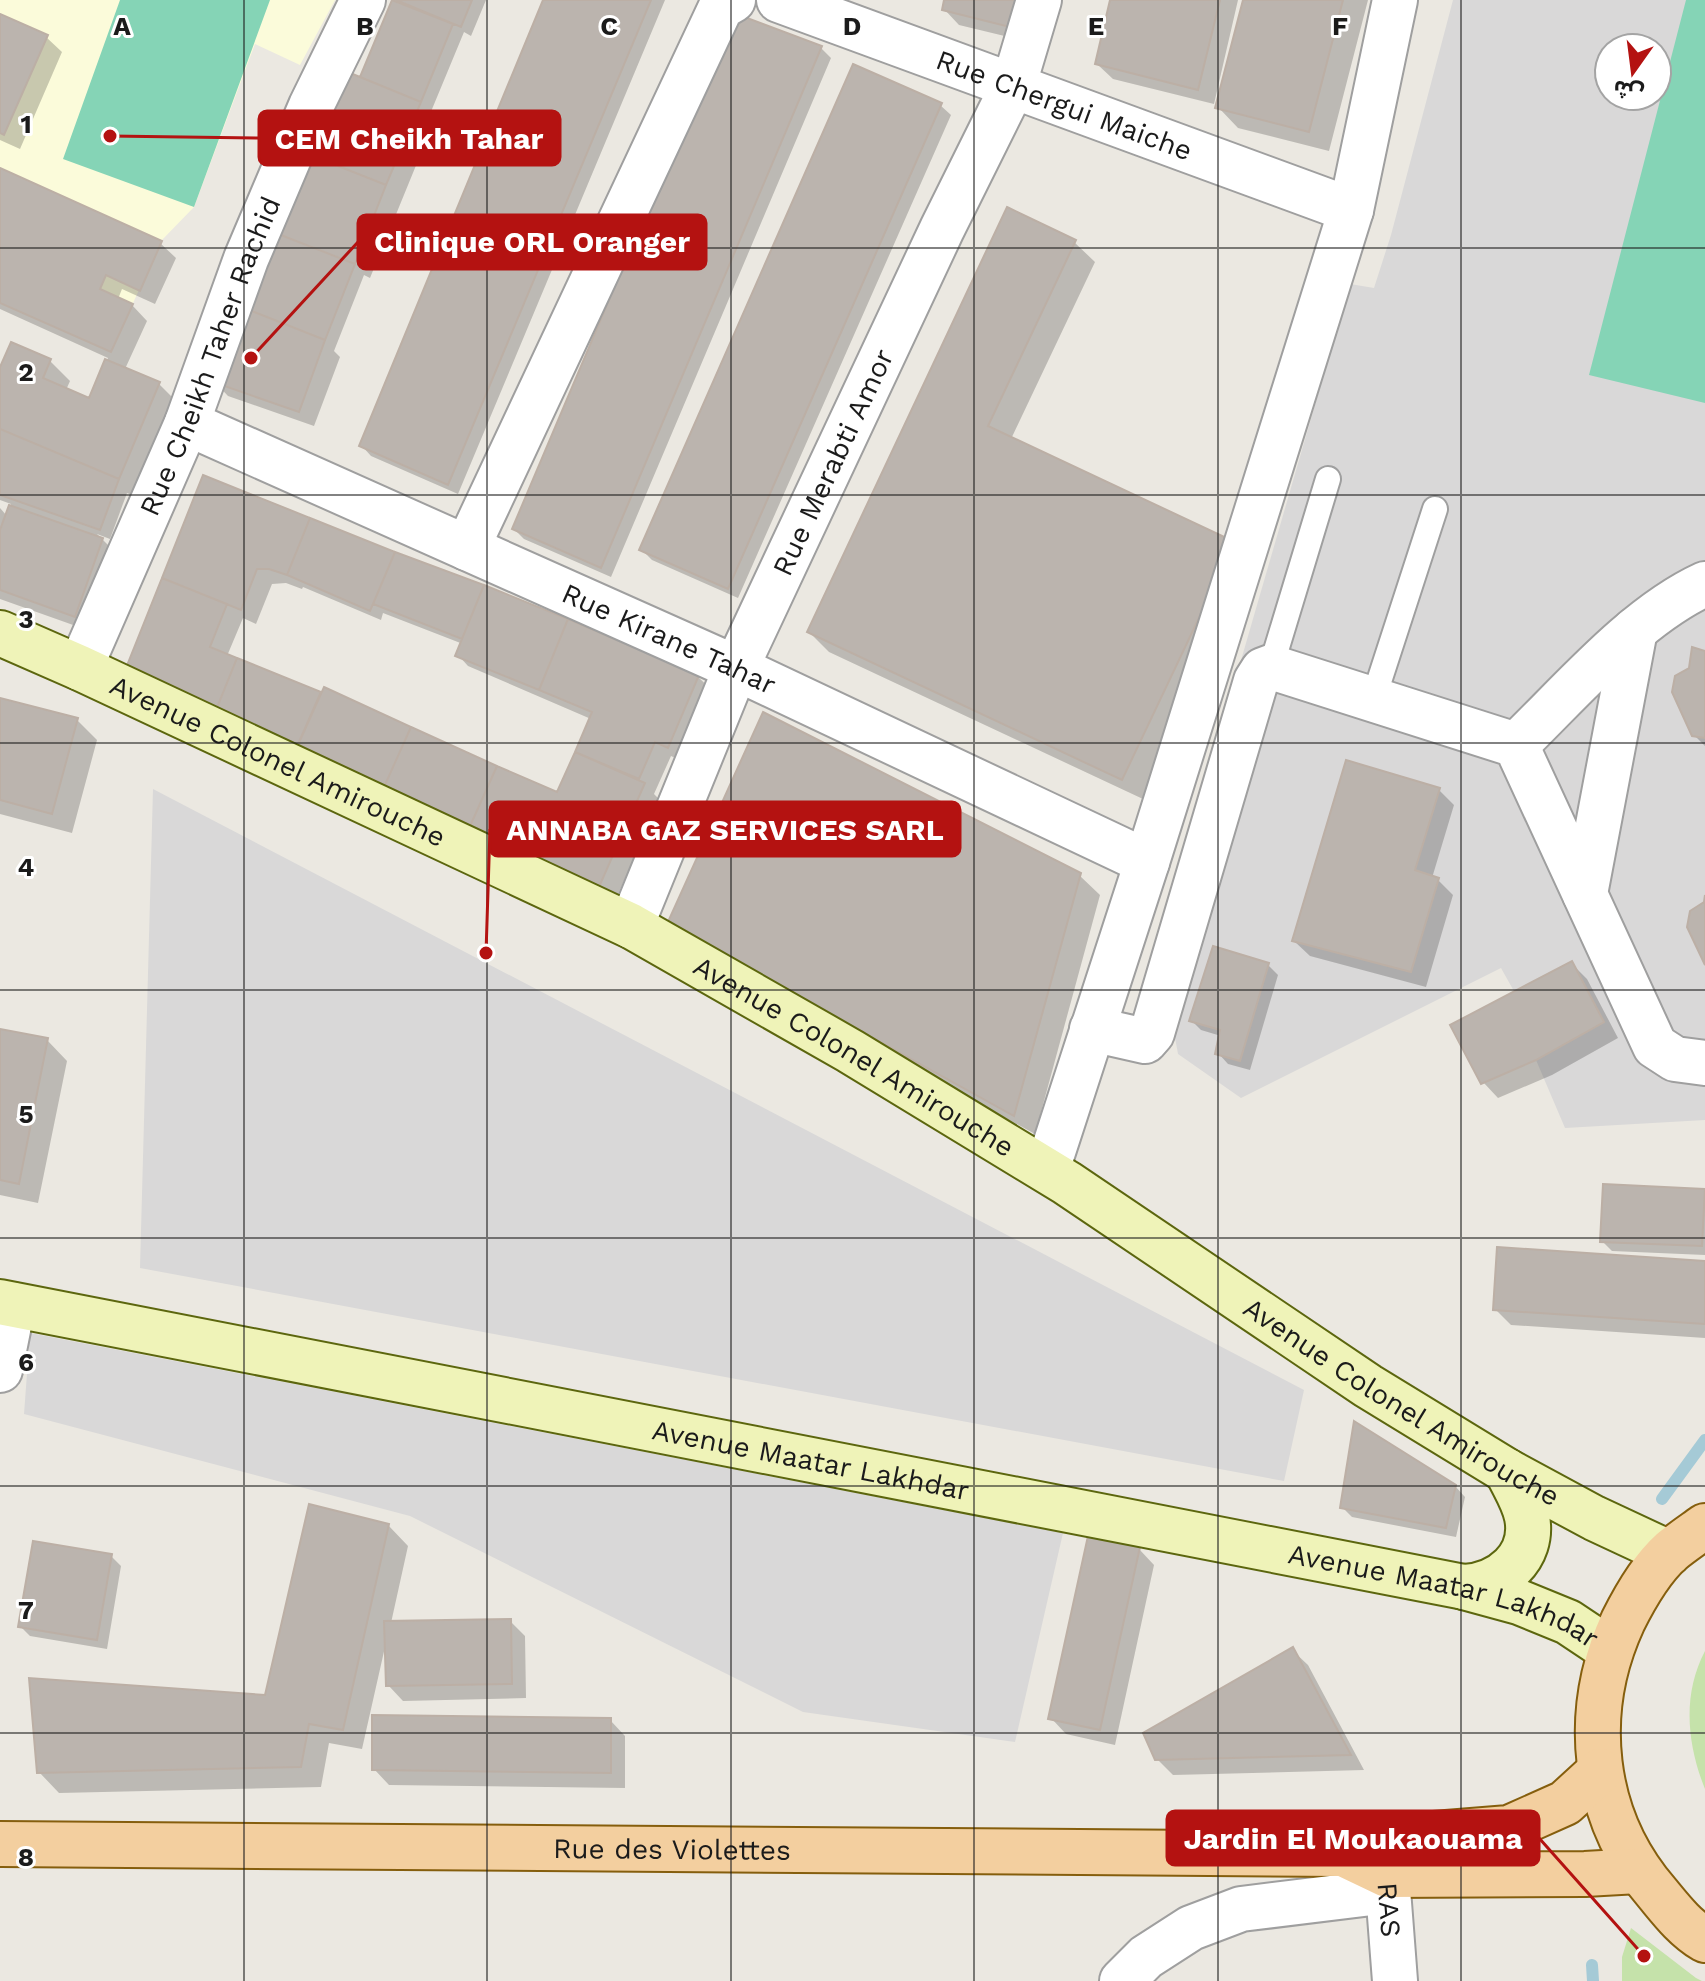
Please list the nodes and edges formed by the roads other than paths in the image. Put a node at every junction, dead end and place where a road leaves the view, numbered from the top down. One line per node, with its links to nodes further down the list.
1 (363, 0): 8 (street, Rue Cheikh Taher Rachid)
2 (733, 0): 11 (street)
3 (779, 0): 6 (street, Rue Chergui Maiche)
4 (1039, 0): 6 (street, Rue Merabti Amor)
5 (1395, 0): 7 (street)
6 (1014, 84): 7 (street, Rue Chergui Maiche); 17 (street, Rue Merabti Amor)
7 (1351, 210): 20 (street)
8 (187, 423): 11 (street, Rue Kirane Tahar); 16 (street, Rue Cheikh Taher Rachid)
9 (1328, 479): 15 (lane)
10 (1435, 509): 18 (lane)
11 (467, 548): 17 (street, Rue Kirane Tahar)
12 (1705, 584): 13 (street)
13 (1635, 630): 19 (street); 21 (street)
14 (0, 633): 16 (main road, Avenue Colonel Amirouche)
15 (1271, 667): 18 (street); 23 (street)
16 (80, 668): 22 (main road, Avenue Colonel Amirouche)
17 (736, 668): 20 (street, Rue Kirane Tahar); 22 (street, Rue Merabti Amor)
18 (1373, 700): 19 (street)
19 (1516, 745): 21 (street)
20 (1147, 862): 23 (street)
21 (1585, 894): 24 (street)
22 (631, 926): 25 (main road, Avenue Colonel Amirouche)
23 (1092, 1029): 25 (street)
24 (1705, 1063)
25 (1047, 1170): 28 (main road, Avenue Colonel Amirouche)
26 (7, 1303): 27 (street); 31 (main road, Avenue Maatar Lakhdar)
27 (0, 1370)
28 (1507, 1471): 30 (main road, Avenue Colonel Amirouche); 31 (main road)
29 (1705, 1526): 30 (main road)
30 (1669, 1553): 32 (main road)
31 (1464, 1587): 32 (main road, Avenue Maatar Lakhdar)
32 (1610, 1650): 33 (main road)
33 (1600, 1771): 35 (main road); 36 (main road)
34 (0, 1844): 35 (main road, Rue des Violettes)
35 (1386, 1868): 36 (main road); 38 (street); 39 (street, RAS)
36 (1638, 1871): 37 (main road)
37 (1705, 1940)
38 (1122, 1981)
39 (1395, 1981)

